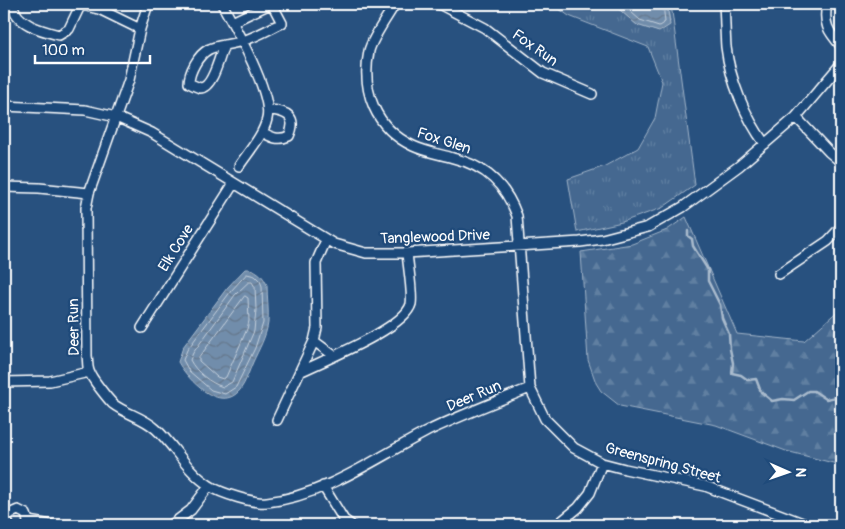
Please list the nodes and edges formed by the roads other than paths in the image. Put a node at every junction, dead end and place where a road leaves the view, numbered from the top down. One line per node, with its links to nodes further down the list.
1 (13, 4): 2 (street)
2 (81, 4): 11 (street)
3 (148, 4): 11 (street, Deer Run)
4 (222, 4): 10 (street)
5 (271, 4): 10 (street); 12 (street)
6 (395, 4): 30 (street, Fox Glen)
7 (439, 4): 16 (street, Fox Run)
8 (724, 4): 22 (street)
9 (827, 4): 14 (street)
10 (232, 22): 12 (street)
11 (140, 29): 19 (street, Deer Run)
12 (241, 41): 13 (street); 18 (street)
13 (224, 45): 13 (street)
14 (841, 46)
15 (841, 64): 20 (street, Tanglewood Drive)
16 (592, 94)
17 (4, 106): 19 (street, Tanglewood Drive)
18 (268, 110): 21 (street); 21 (street)
19 (116, 117): 25 (street, Tanglewood Drive); 27 (street, Deer Run)
20 (796, 117): 22 (street, Tanglewood Drive); 23 (street)
21 (262, 132): 24 (street)
22 (765, 144): 30 (street, Tanglewood Drive)
23 (841, 162)
24 (240, 166)
25 (234, 183): 29 (street, Tanglewood Drive); 33 (street, Elk Cove)
26 (4, 187): 27 (street)
27 (89, 193): 36 (street, Deer Run)
28 (841, 226): 32 (street)
29 (326, 240): 31 (street, Tanglewood Drive); 34 (street)
30 (520, 247): 31 (street, Tanglewood Drive); 39 (street, Greenspring Street)
31 (407, 254): 35 (street)
32 (780, 274)
33 (142, 328)
34 (314, 341): 35 (street); 37 (street)
35 (333, 356): 37 (street)
36 (89, 372): 38 (street); 42 (street, Deer Run)
37 (300, 372): 40 (street)
38 (4, 382)
39 (530, 388): 41 (street, Greenspring Street); 43 (street, Deer Run)
40 (277, 420)
41 (602, 462): 49 (street); 50 (street, Greenspring Street)
42 (209, 486): 43 (street, Deer Run); 47 (street)
43 (323, 486): 48 (street)
44 (28, 523): 45 (street); 46 (street)
45 (9, 525)
46 (51, 525)
47 (171, 525)
48 (351, 525)
49 (557, 525)
50 (808, 525)

